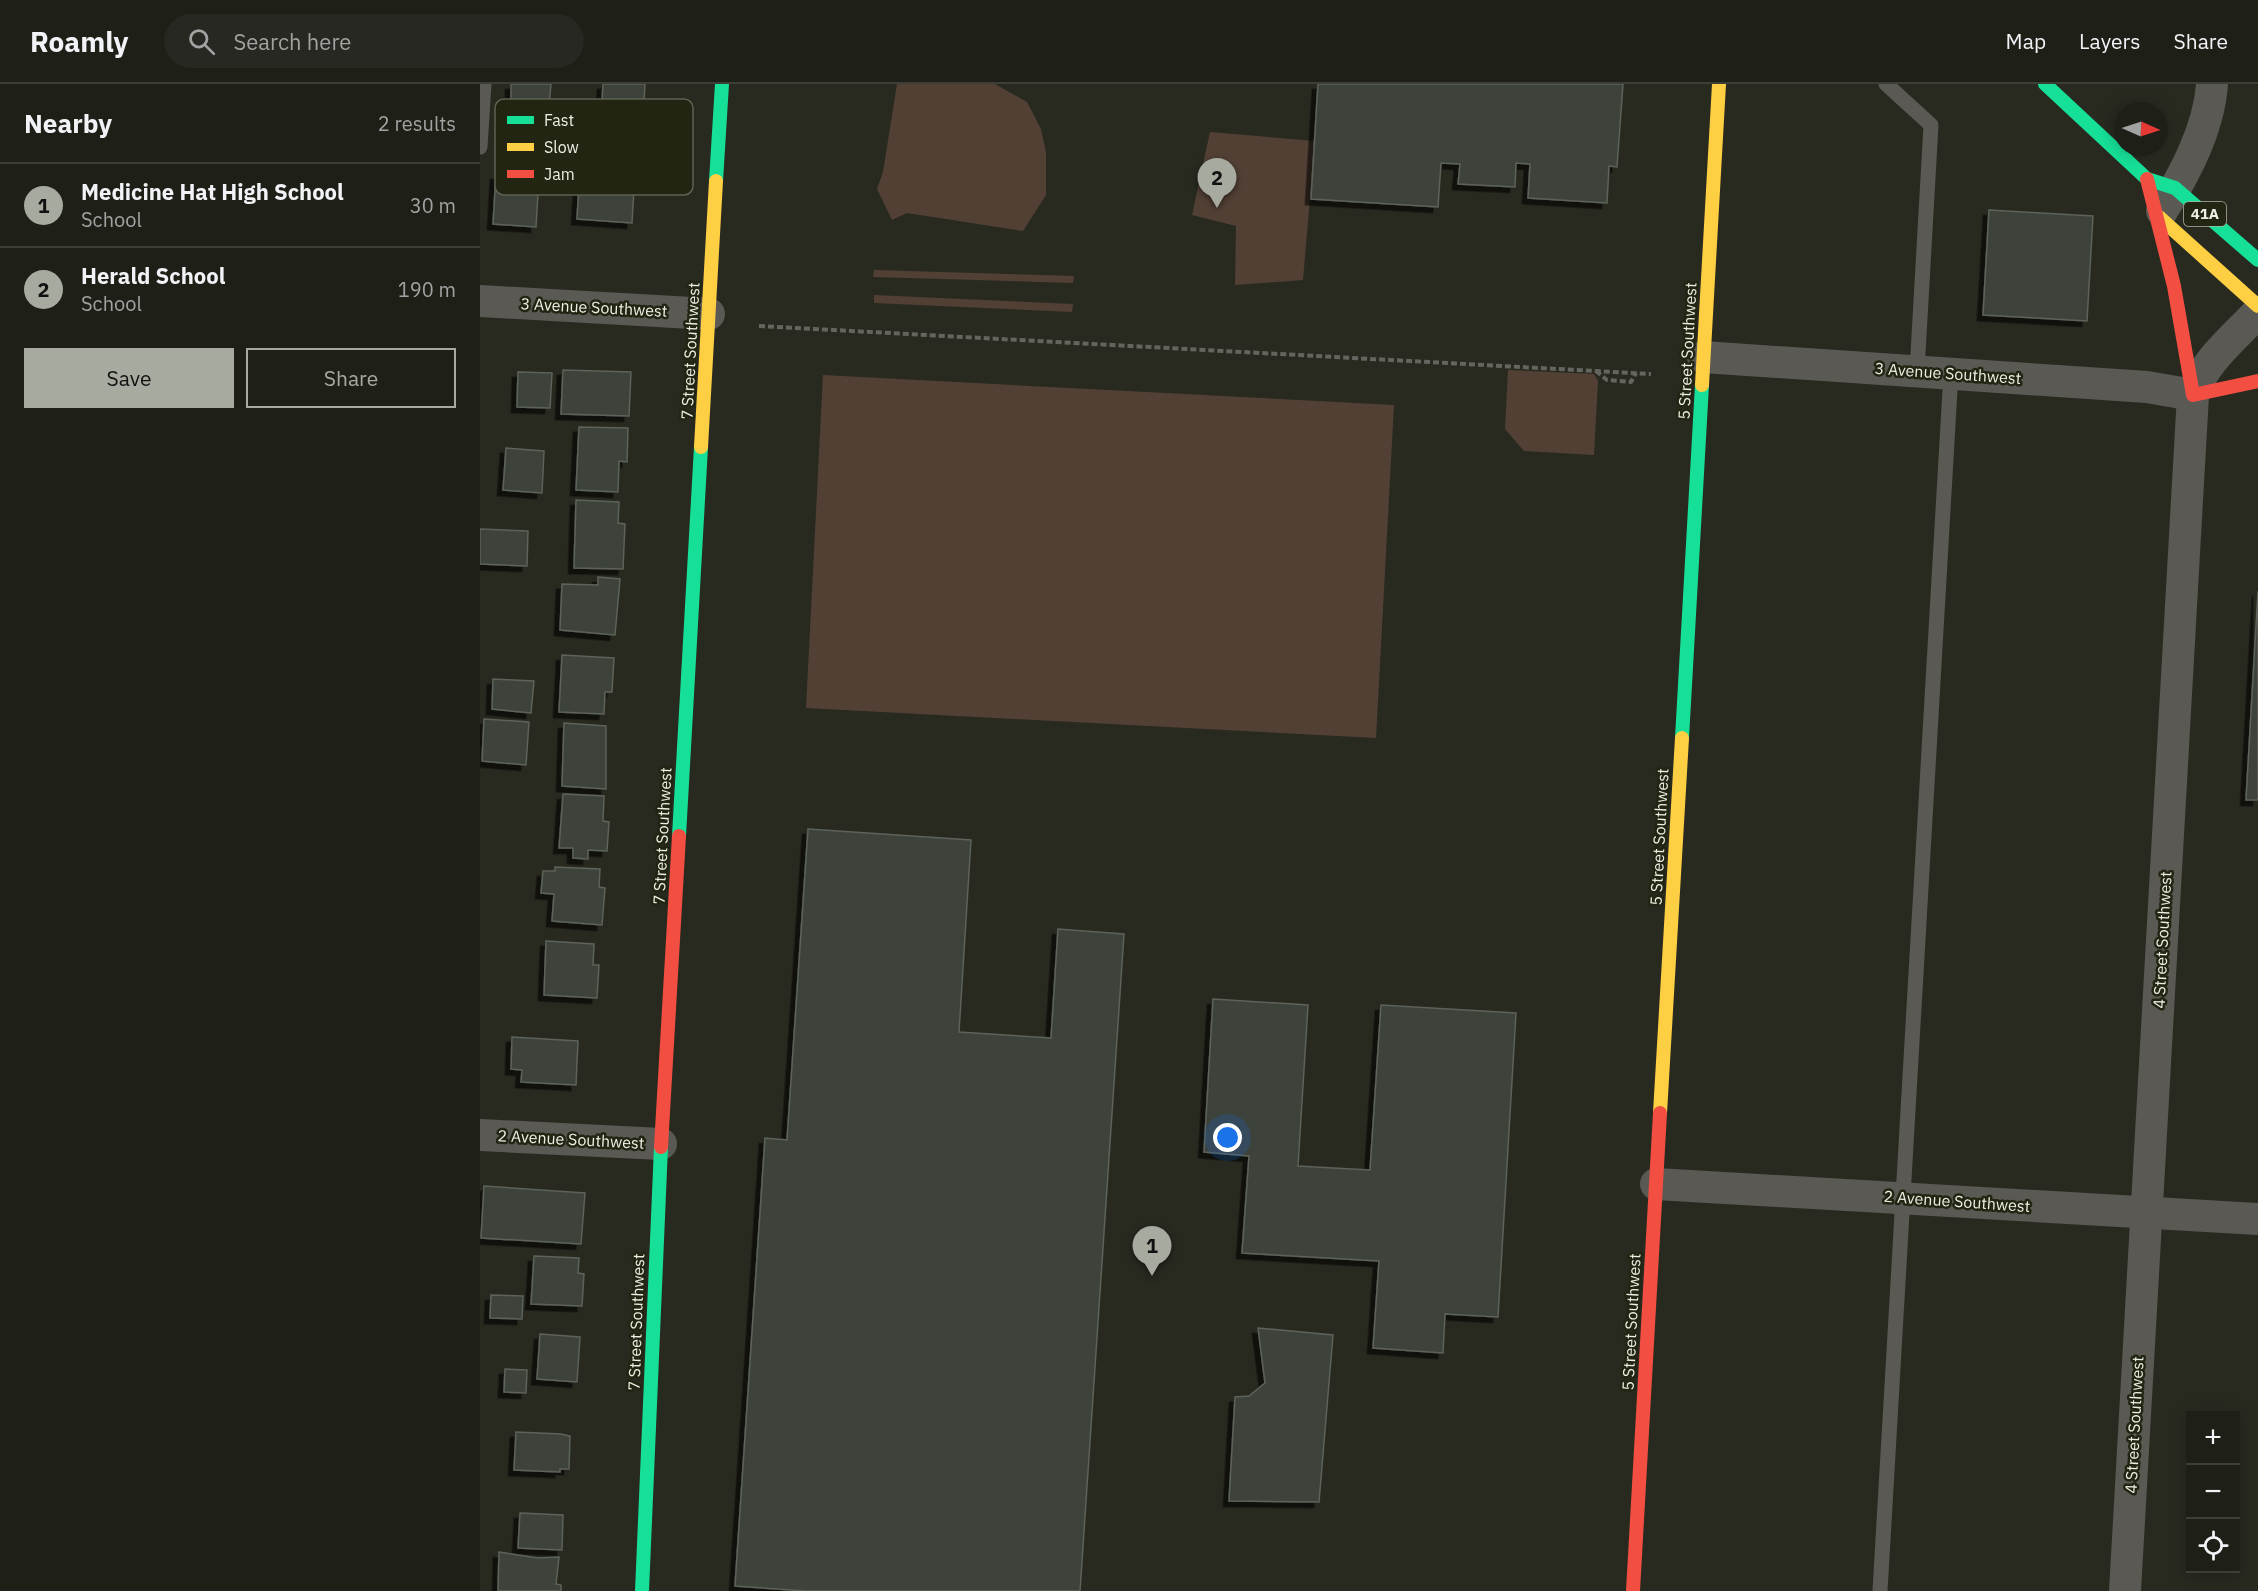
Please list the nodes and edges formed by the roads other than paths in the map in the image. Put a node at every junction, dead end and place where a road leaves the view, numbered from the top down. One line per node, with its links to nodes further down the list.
1 (484, 84): 7 (lane)
2 (722, 84): 14 (street, 7 Street Southwest)
3 (1719, 84): 15 (street, 5 Street Southwest)
4 (1886, 84): 16 (lane)
5 (2045, 84): 8 (street, 41A)
6 (2212, 84): 8 (street)
7 (480, 147)
8 (2161, 184): 9 (street); 10 (street, 41A)
9 (2159, 217): 12 (street, 41A); 19 (street)
10 (2258, 260)
11 (480, 301): 14 (street, 3 Avenue Southwest)
12 (2258, 306)
13 (2258, 312): 19 (street, 4 Street Southwest)
14 (709, 314): 21 (street, 7 Street Southwest)
15 (1703, 357): 16 (street, 3 Avenue Southwest); 22 (street, 5 Street Southwest)
16 (1917, 371): 17 (street, 3 Avenue Southwest)
17 (1951, 373): 19 (street, 3 Avenue Southwest); 23 (lane)
18 (2258, 381): 19 (street)
19 (2193, 395): 24 (street, 4 Street Southwest)
20 (480, 1135): 21 (street, 2 Avenue Southwest)
21 (661, 1144): 26 (street, 7 Street Southwest)
22 (1656, 1184): 23 (street, 2 Avenue Southwest); 27 (street, 5 Street Southwest)
23 (1904, 1197): 24 (street, 2 Avenue Southwest); 28 (lane)
24 (2146, 1213): 25 (street, 2 Avenue Southwest); 29 (street, 4 Street Southwest)
25 (2258, 1219)
26 (642, 1591)
27 (1633, 1591)
28 (1880, 1591)
29 (2125, 1591)

